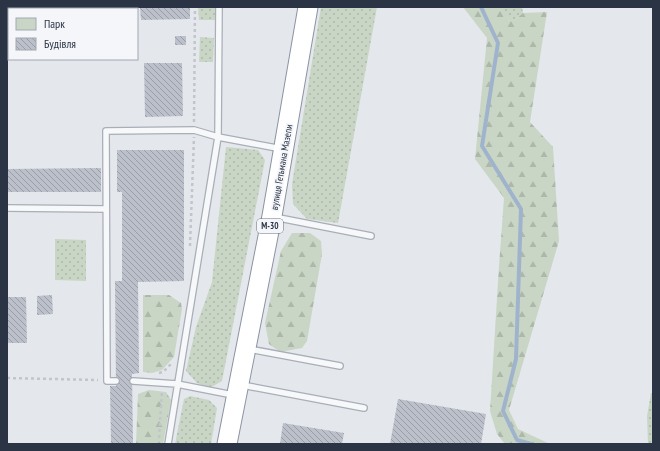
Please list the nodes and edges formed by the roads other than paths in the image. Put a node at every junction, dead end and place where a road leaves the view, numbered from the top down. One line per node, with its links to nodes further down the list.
1 (219, 7): 3 (lane)
2 (308, 7): 4 (highway, вулиця Гетьмана Мазепи / М-30)
3 (218, 137): 4 (lane); 6 (lane); 13 (lane)
4 (284, 149): 7 (highway, вулиця Гетьмана Мазепи / М-30)
5 (7, 208): 6 (lane)
6 (106, 209): 11 (lane)
7 (272, 216): 8 (lane); 9 (highway, вулиця Гетьмана Мазепи / М-30)
8 (371, 236)
9 (247, 349): 10 (lane); 14 (highway, вулиця Гетьмана Мазепи / М-30)
10 (340, 366)
11 (116, 381)
12 (133, 381): 13 (lane)
13 (177, 384): 14 (lane); 16 (lane)
14 (238, 390): 15 (lane); 17 (highway, вулиця Гетьмана Мазепи / М-30)
15 (364, 408)
16 (168, 444)
17 (227, 444)

